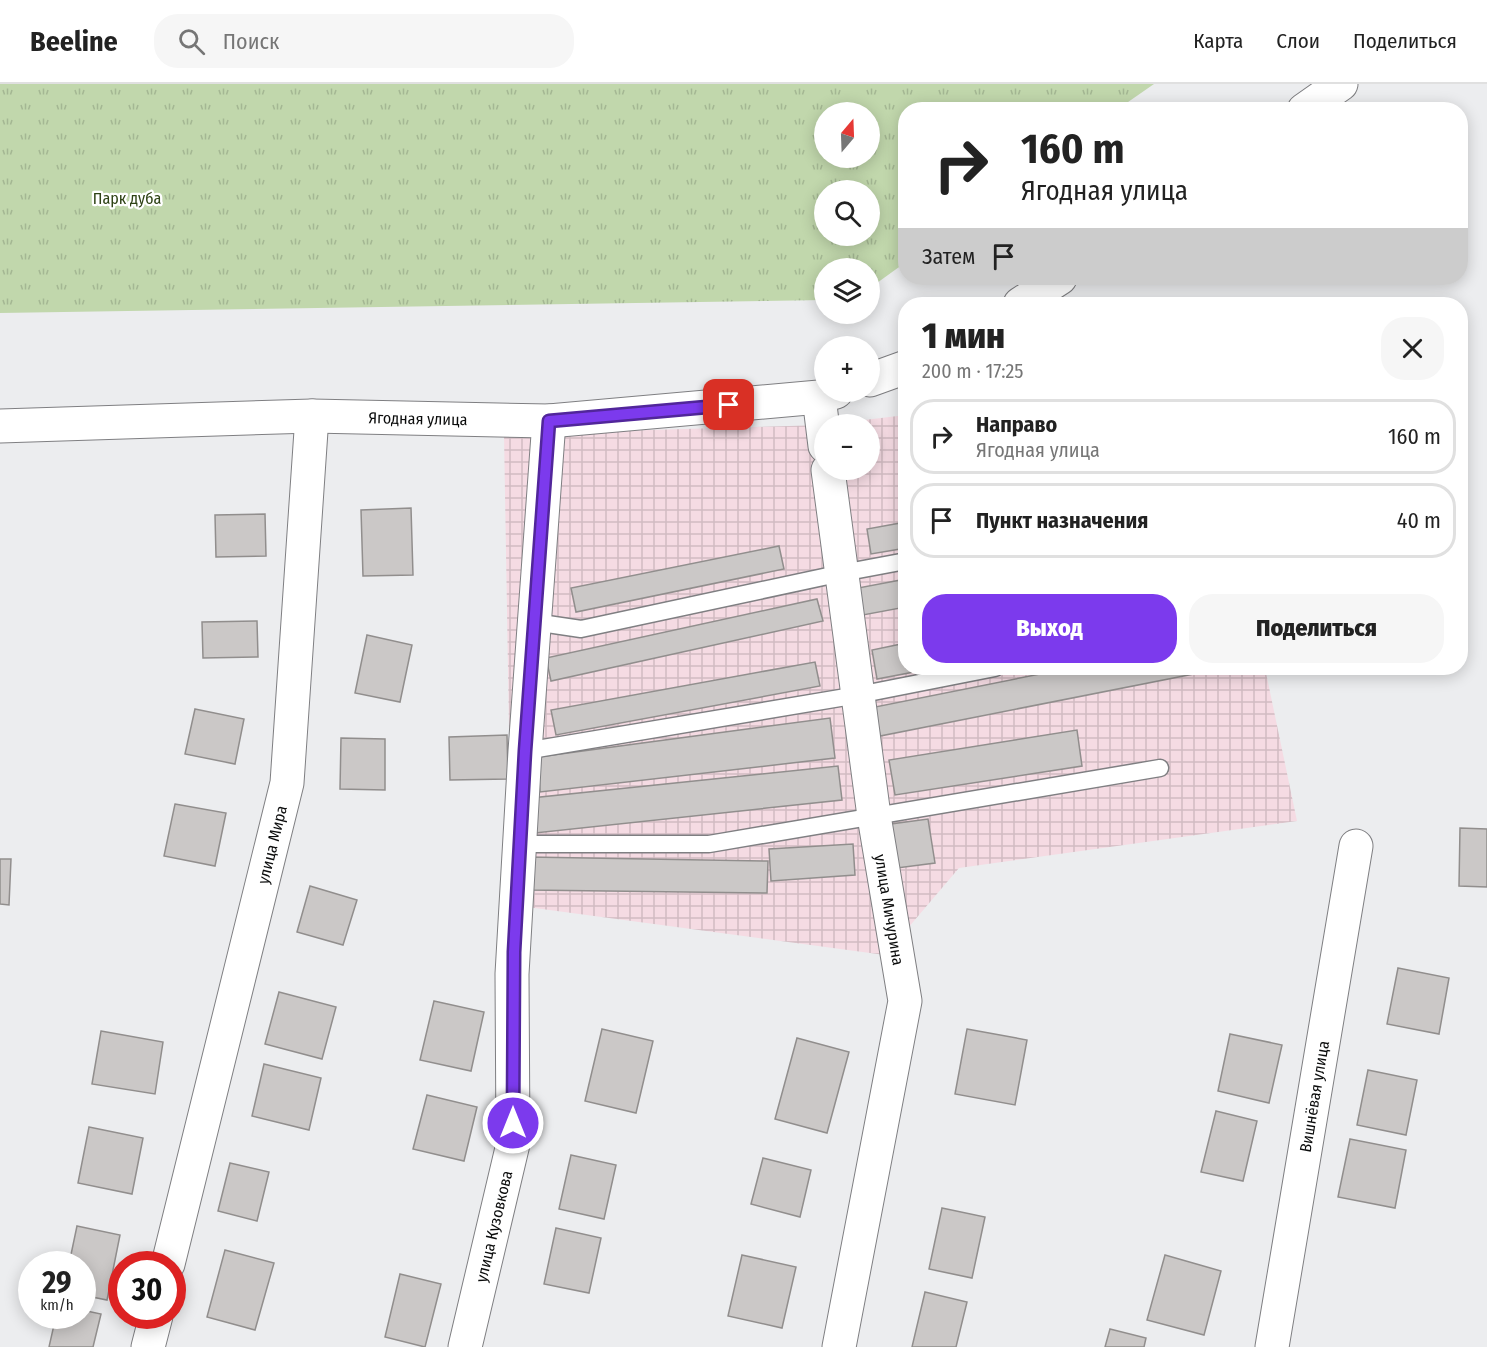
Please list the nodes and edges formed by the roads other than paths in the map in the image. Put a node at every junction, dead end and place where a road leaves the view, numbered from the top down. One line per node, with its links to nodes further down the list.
1 (1341, 84): 2 (street)
2 (1315, 102)
3 (1048, 285): 4 (street)
4 (1030, 297)
5 (898, 370): 6 (street)
6 (880, 376)
7 (814, 395): 9 (street, Ягодная улица)
8 (312, 416): 9 (street, Ягодная улица); 10 (street, Ягодная улица); 22 (street, улица Мира)
9 (549, 421): 14 (street, улица Кузовкова)
10 (0, 426)
11 (829, 480): 13 (street, улица Мичурина)
12 (898, 562): 13 (lane)
13 (842, 573): 14 (lane); 16 (street, улица Мичурина)
14 (534, 622): 17 (street, улица Кузовкова)
15 (959, 675): 16 (lane)
16 (858, 695): 17 (lane); 19 (street, улица Мичурина)
17 (525, 751): 20 (street, улица Кузовкова)
18 (1160, 768): 19 (lane)
19 (874, 816): 20 (lane); 26 (street, улица Мичурина)
20 (520, 844): 25 (street, улица Кузовкова)
21 (1356, 846): 27 (street, Вишнёвая улица)
22 (171, 1251)
23 (153, 1329): 24 (street)
24 (148, 1347)
25 (465, 1347)
26 (839, 1347)
27 (1272, 1347)

